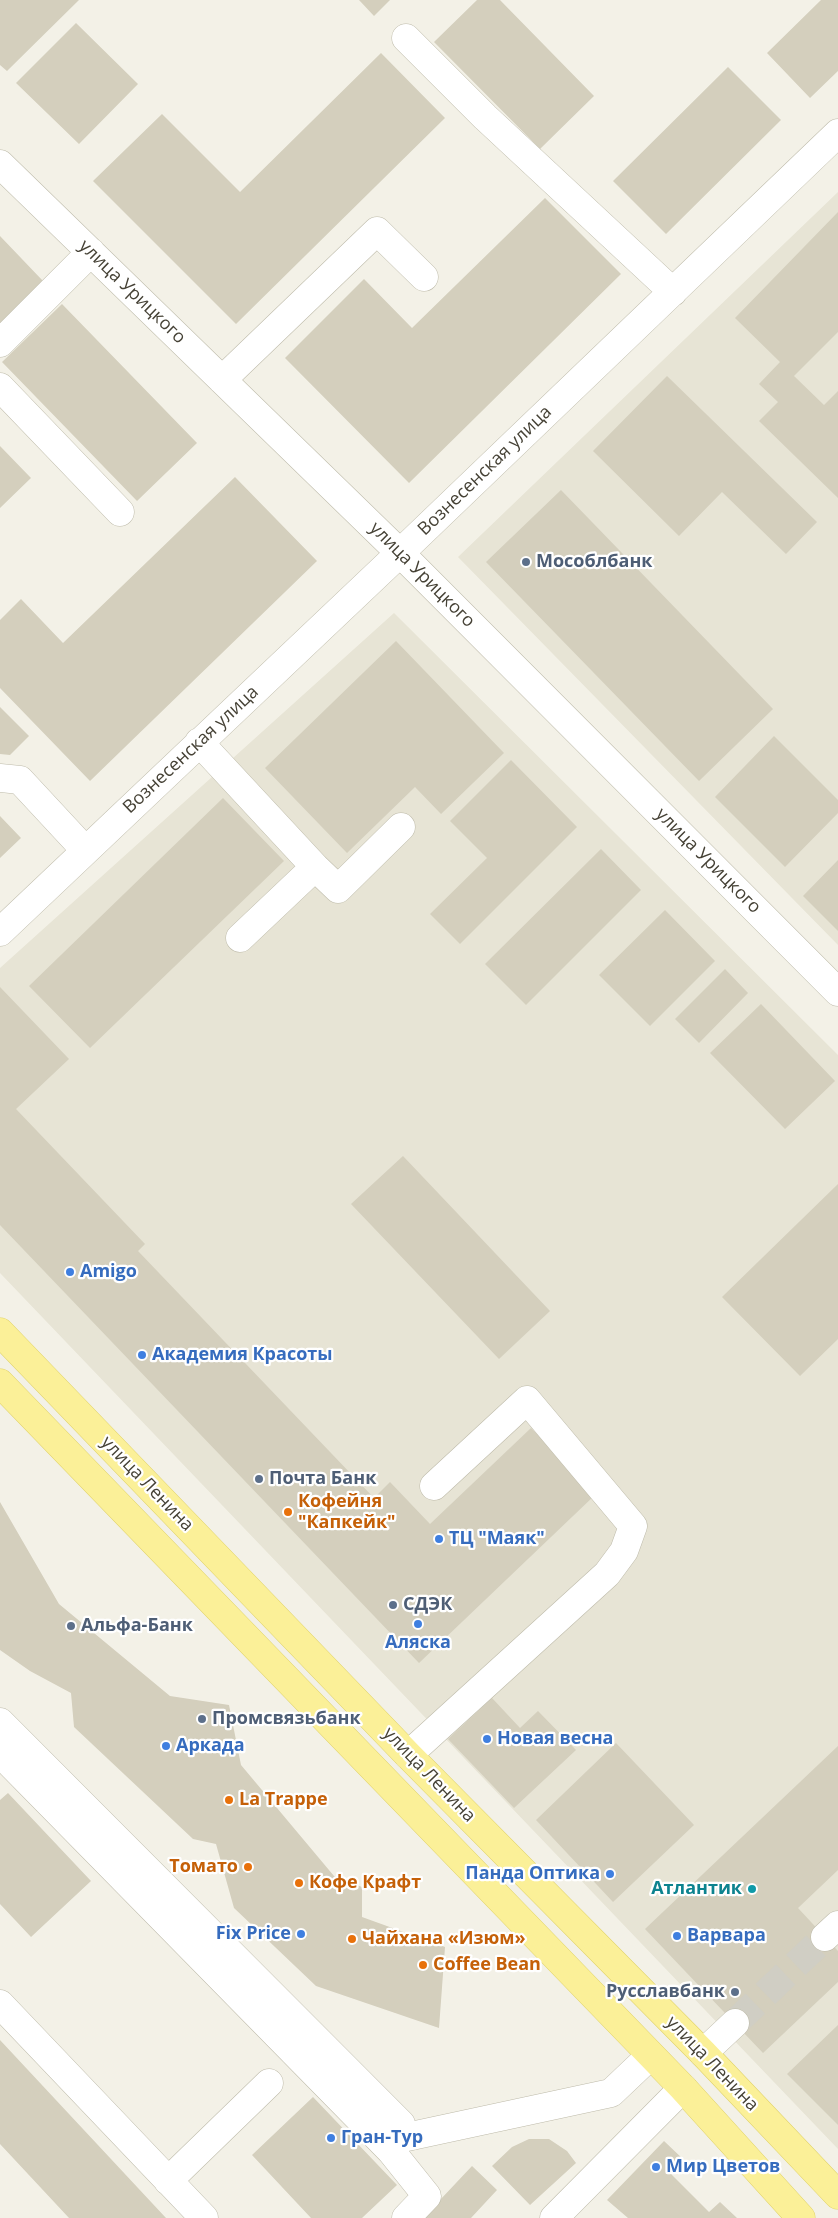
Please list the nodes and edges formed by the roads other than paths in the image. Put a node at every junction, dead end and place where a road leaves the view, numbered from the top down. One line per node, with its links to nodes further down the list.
1 (406, 38): 6 (street)
2 (838, 133): 6 (street, Вознесенская улица)
3 (0, 164): 4 (street, улица Урицкого)
4 (91, 252): 7 (street); 8 (street, улица Урицкого)
5 (424, 277): 8 (street)
6 (673, 292): 11 (street, Вознесенская улица)
7 (0, 343)
8 (222, 380): 11 (street, улица Урицкого)
9 (0, 387): 10 (street)
10 (120, 512)
11 (400, 553): 12 (street, Вознесенская улица); 19 (street, улица Урицкого)
12 (199, 742): 15 (street, Вознесенская улица); 16 (street)
13 (0, 778): 15 (street)
14 (401, 827): 16 (street)
15 (85, 850): 17 (street, Вознесенская улица)
16 (315, 867): 18 (street)
17 (0, 932)
18 (240, 938)
19 (838, 992)
20 (0, 1332): 25 (main road, улица Ленина)
21 (0, 1383): 29 (main road, улица Ленина)
22 (434, 1486): 25 (street)
23 (0, 1722): 32 (street)
24 (0, 1753): 32 (street)
25 (408, 1755): 28 (main road, улица Ленина)
26 (0, 2004): 33 (street)
27 (735, 2023): 28 (street)
28 (703, 2053): 34 (main road, улица Ленина)
29 (650, 2056): 31 (main road, улица Ленина); 32 (street)
30 (269, 2083): 33 (street)
31 (683, 2088): 37 (street); 38 (main road, улица Ленина)
32 (397, 2145): 36 (street)
33 (168, 2181): 35 (street)
34 (838, 2196)
35 (204, 2218)
36 (406, 2218)
37 (554, 2218)
38 (801, 2218)

